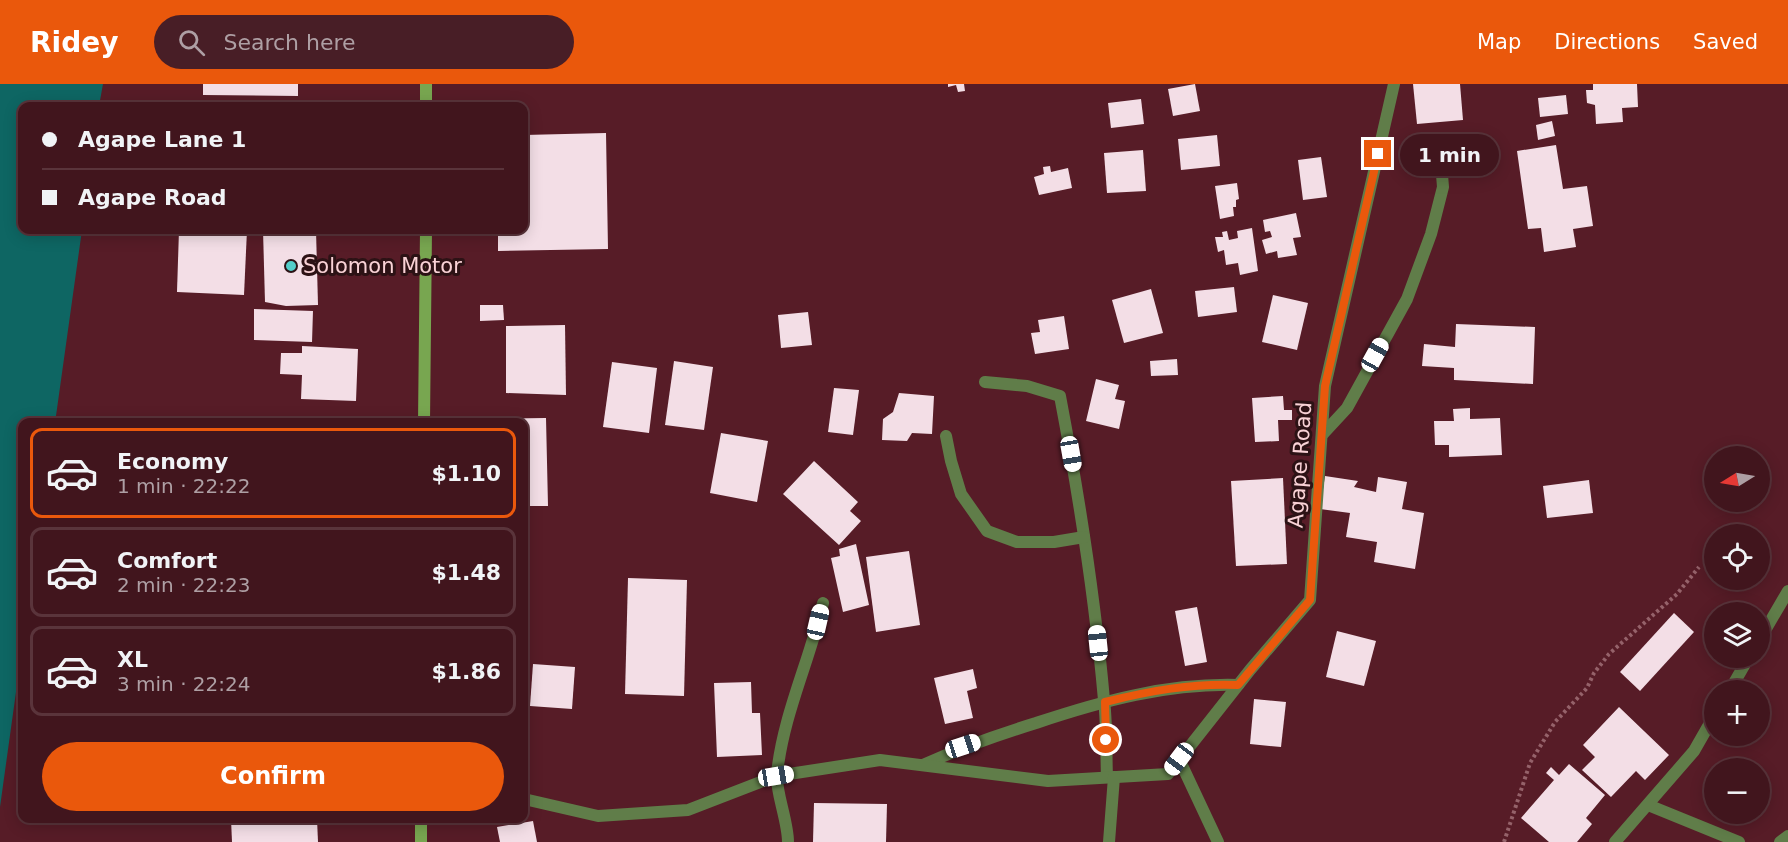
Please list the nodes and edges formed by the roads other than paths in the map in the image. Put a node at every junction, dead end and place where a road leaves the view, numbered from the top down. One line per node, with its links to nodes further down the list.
1 (426, 84): 3 (main road)
2 (1394, 84): 8 (street, Agape Road)
3 (426, 102)
4 (1439, 138): 8 (street)
5 (426, 234): 7 (main road)
6 (985, 382): 10 (street)
7 (424, 418)
8 (1322, 435): 14 (street, Agape Road)
9 (946, 436): 10 (street)
10 (1084, 537): 15 (street)
11 (1788, 591): 13 (street)
12 (823, 603): 19 (street)
13 (1770, 622)
14 (1238, 685): 15 (street); 17 (street, Agape Road)
15 (1105, 702): 18 (street); 20 (street)
16 (1704, 734): 22 (street)
17 (1179, 759): 20 (street, Agape Road); 28 (street)
18 (922, 765): 19 (street, Agape Road); 20 (street, Agape Road)
19 (776, 776): 21 (street, Agape Road); 26 (street)
20 (1110, 777): 27 (street)
21 (528, 801)
22 (1648, 806): 29 (street); 30 (street)
23 (421, 823): 25 (main road)
24 (1788, 836): 31 (street)
25 (421, 842)
26 (788, 842)
27 (1109, 842)
28 (1218, 842)
29 (1615, 842)
30 (1739, 842)
31 (1780, 842)

